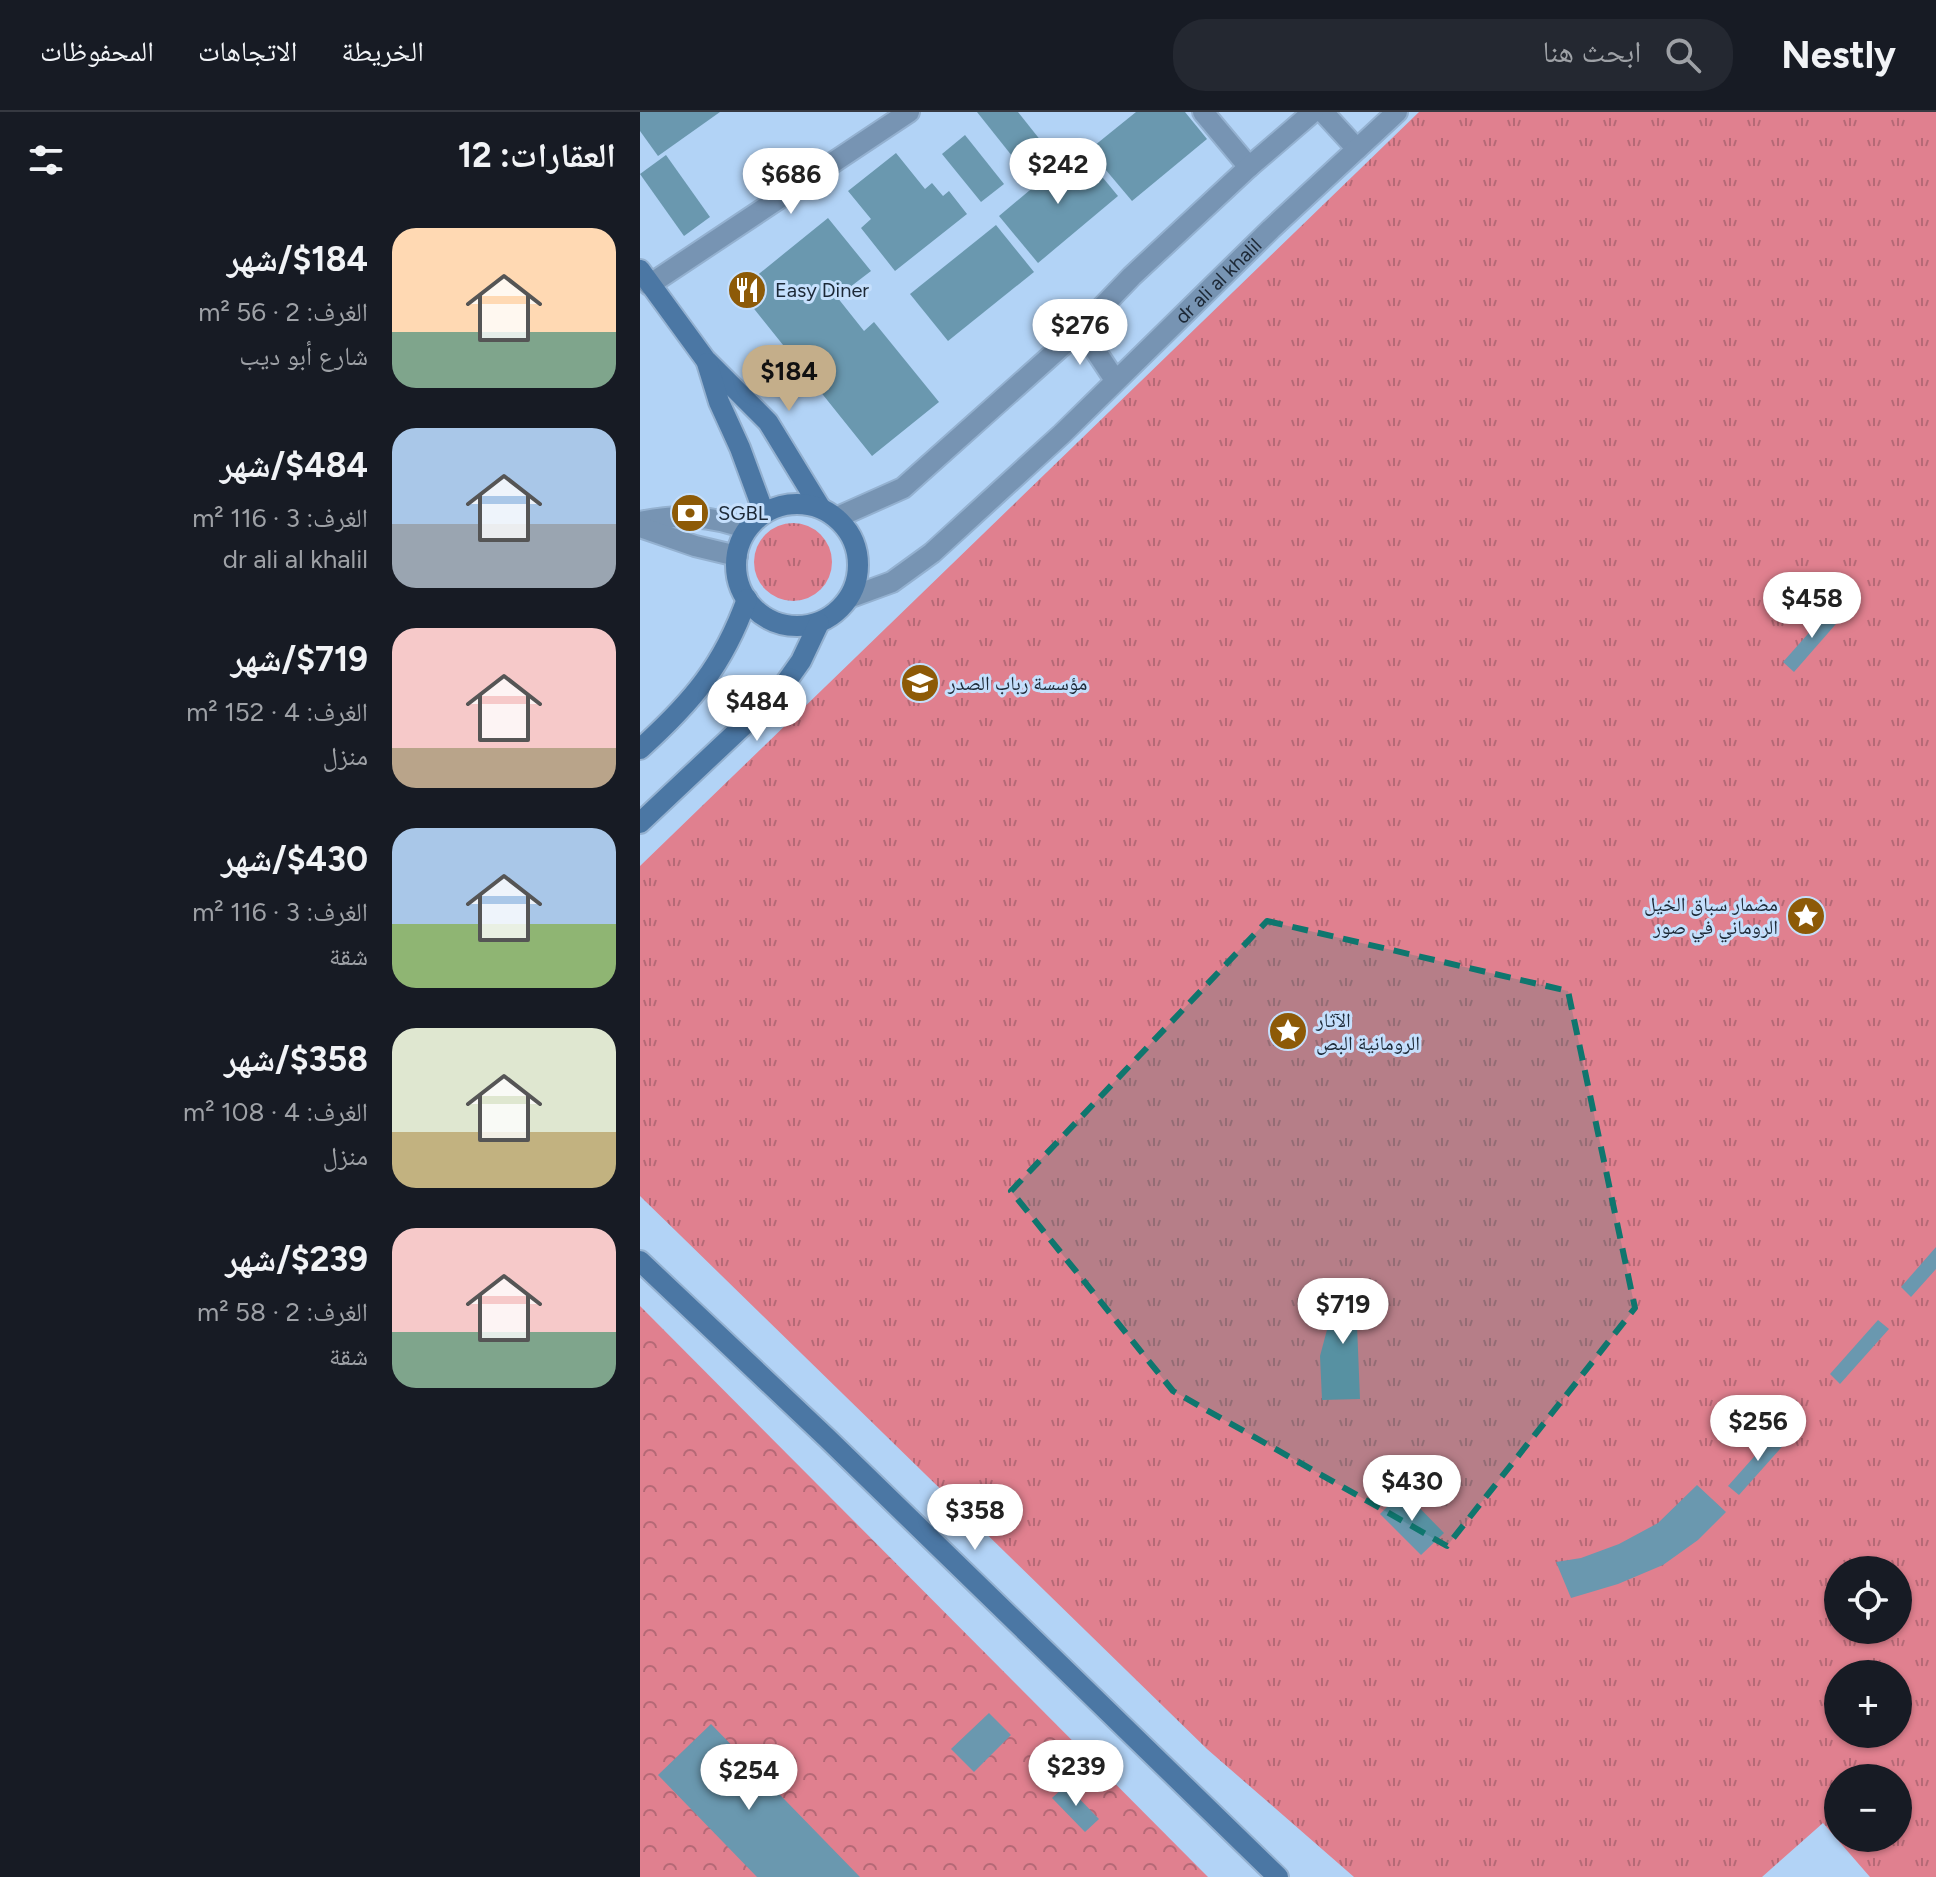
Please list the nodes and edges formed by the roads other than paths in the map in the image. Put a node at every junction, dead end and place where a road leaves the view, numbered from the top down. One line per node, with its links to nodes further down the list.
1 (909, 112): 8 (street)
2 (1203, 112): 7 (street)
3 (1313, 112): 7 (street)
4 (1323, 112): 6 (street)
5 (1397, 112): 6 (street, dr ali al khalil)
6 (1357, 149): 11 (street, dr ali al khalil)
7 (1249, 167): 9 (street)
8 (645, 277): 10 (main road)
9 (1081, 329): 11 (street); 12 (street)
10 (705, 359): 12 (main road); 13 (main road)
11 (1115, 380): 17 (street, dr ali al khalil)
12 (829, 512): 13 (main road); 17 (main road)
13 (764, 513): 15 (main road)
14 (640, 524): 15 (street); 16 (street)
15 (747, 529): 16 (main road)
16 (737, 556): 18 (main road)
17 (851, 597): 19 (main road)
18 (747, 599): 19 (main road); 20 (main road)
19 (819, 623): 21 (main road)
20 (640, 749)
21 (640, 823)
22 (640, 1261): 23 (main road)
23 (1278, 1877)

